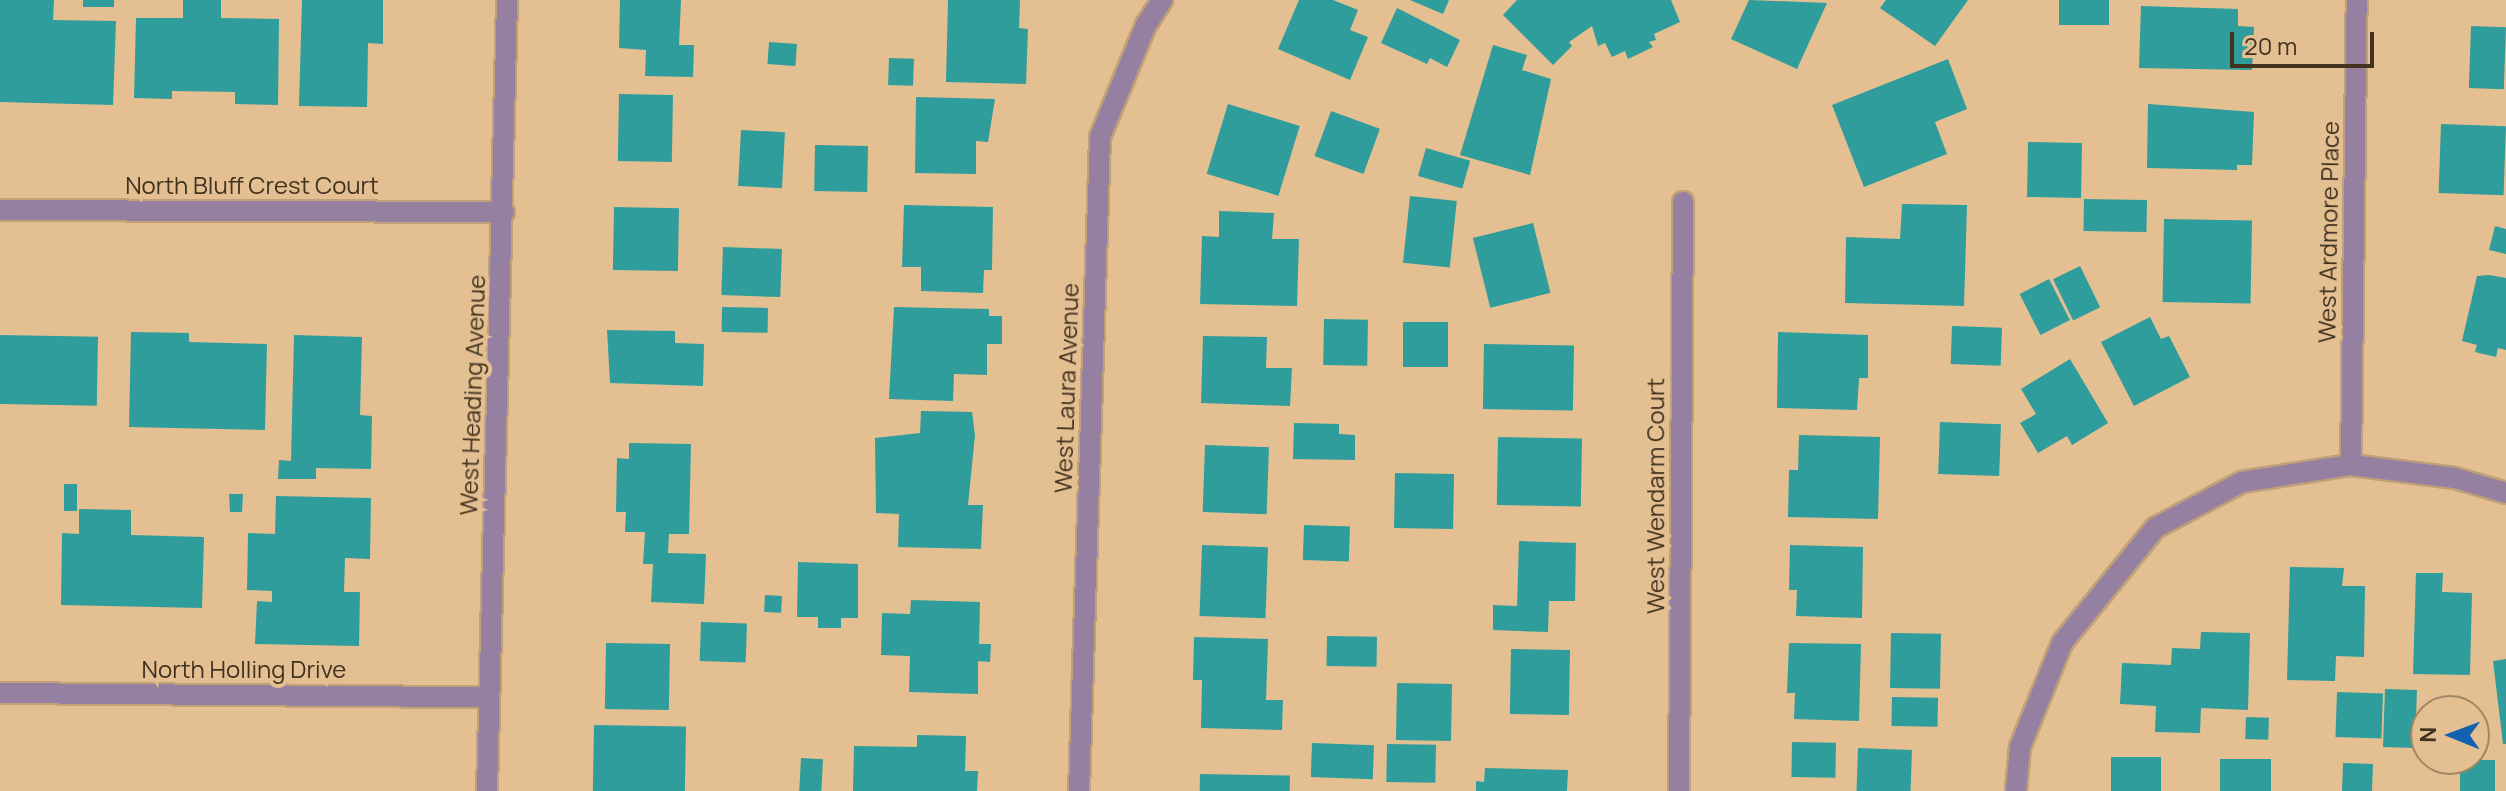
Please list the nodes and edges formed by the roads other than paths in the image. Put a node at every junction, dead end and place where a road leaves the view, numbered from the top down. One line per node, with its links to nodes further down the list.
1 (507, 0): 6 (street, West Heading Avenue)
2 (1162, 0): 12 (street, West Laura Avenue)
3 (2357, 0): 7 (street, West Ardmore Place)
4 (1683, 202): 13 (street, West Wendarm Court)
5 (0, 210): 6 (street, North Bluff Crest Court)
6 (504, 212): 10 (street, West Heading Avenue)
7 (2351, 465): 8 (street); 14 (street)
8 (2506, 493)
9 (0, 693): 10 (street, North Holling Drive)
10 (488, 697): 11 (street, West Heading Avenue)
11 (487, 791)
12 (1079, 791)
13 (1679, 791)
14 (2016, 791)

